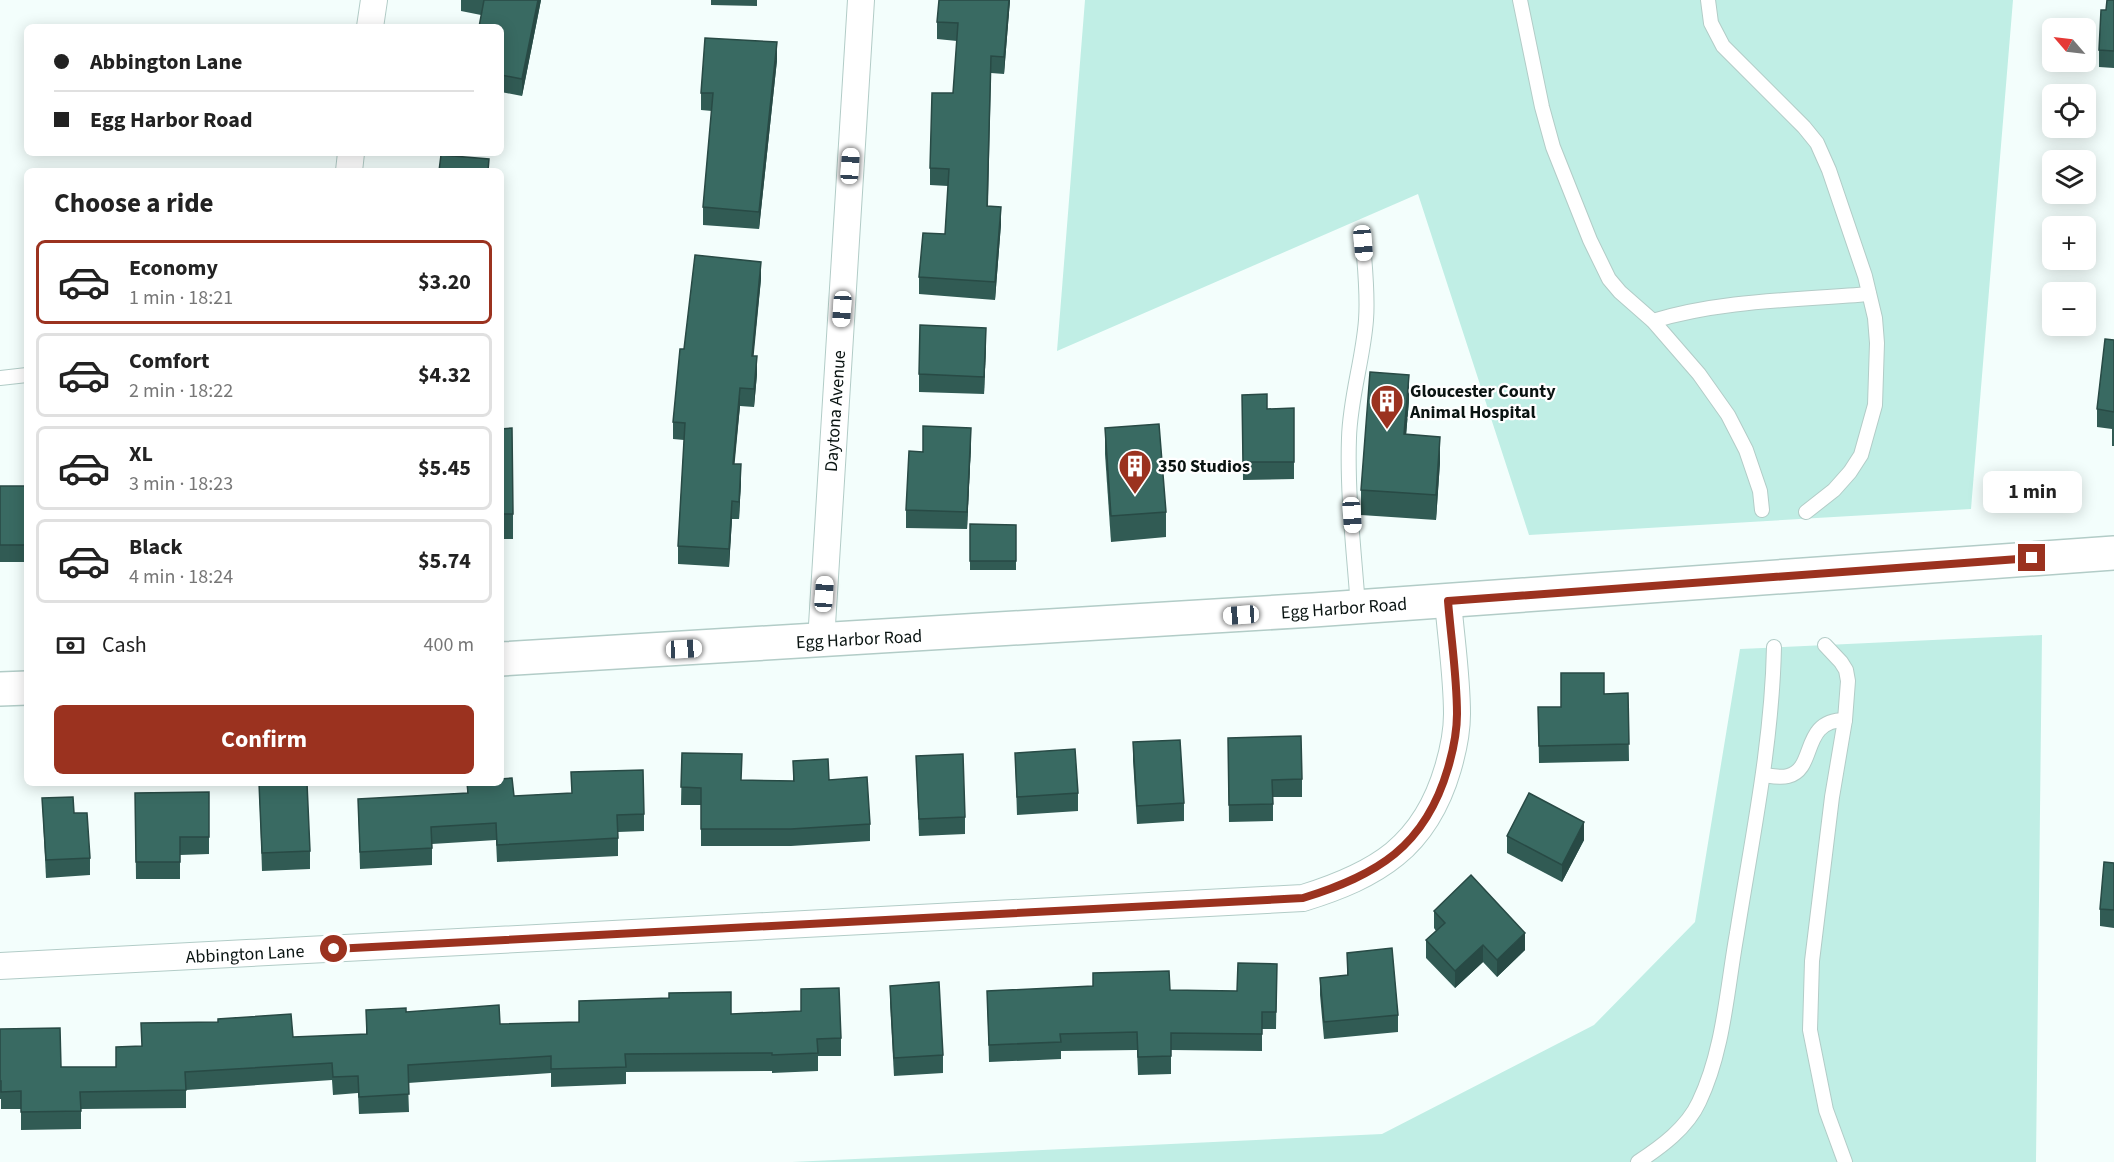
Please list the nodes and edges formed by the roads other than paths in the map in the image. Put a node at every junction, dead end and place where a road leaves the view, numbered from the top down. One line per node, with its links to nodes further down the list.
1 (374, 0): 5 (street)
2 (861, 0): 16 (street, Daytona Avenue)
3 (1521, 0): 8 (lane)
4 (1708, 0): 7 (lane)
5 (370, 24)
6 (1363, 243): 15 (lane)
7 (1869, 294): 8 (lane); 12 (lane)
8 (1653, 321): 11 (lane)
9 (24, 375): 10 (lane)
10 (0, 378)
11 (1762, 510)
12 (1806, 512)
13 (2114, 553): 14 (main road, Egg Harbor Road)
14 (1448, 601): 15 (main road, Egg Harbor Road); 24 (street, Abbington Lane)
15 (1358, 607): 16 (main road, Egg Harbor Road)
16 (821, 641): 19 (main road, Egg Harbor Road)
17 (1825, 645): 22 (lane)
18 (1774, 647): 23 (lane)
19 (504, 659)
20 (24, 688): 21 (main road)
21 (0, 689)
22 (1845, 720): 23 (lane); 26 (lane)
23 (1764, 775): 25 (lane)
24 (0, 966)
25 (1638, 1162)
26 (1845, 1162)

